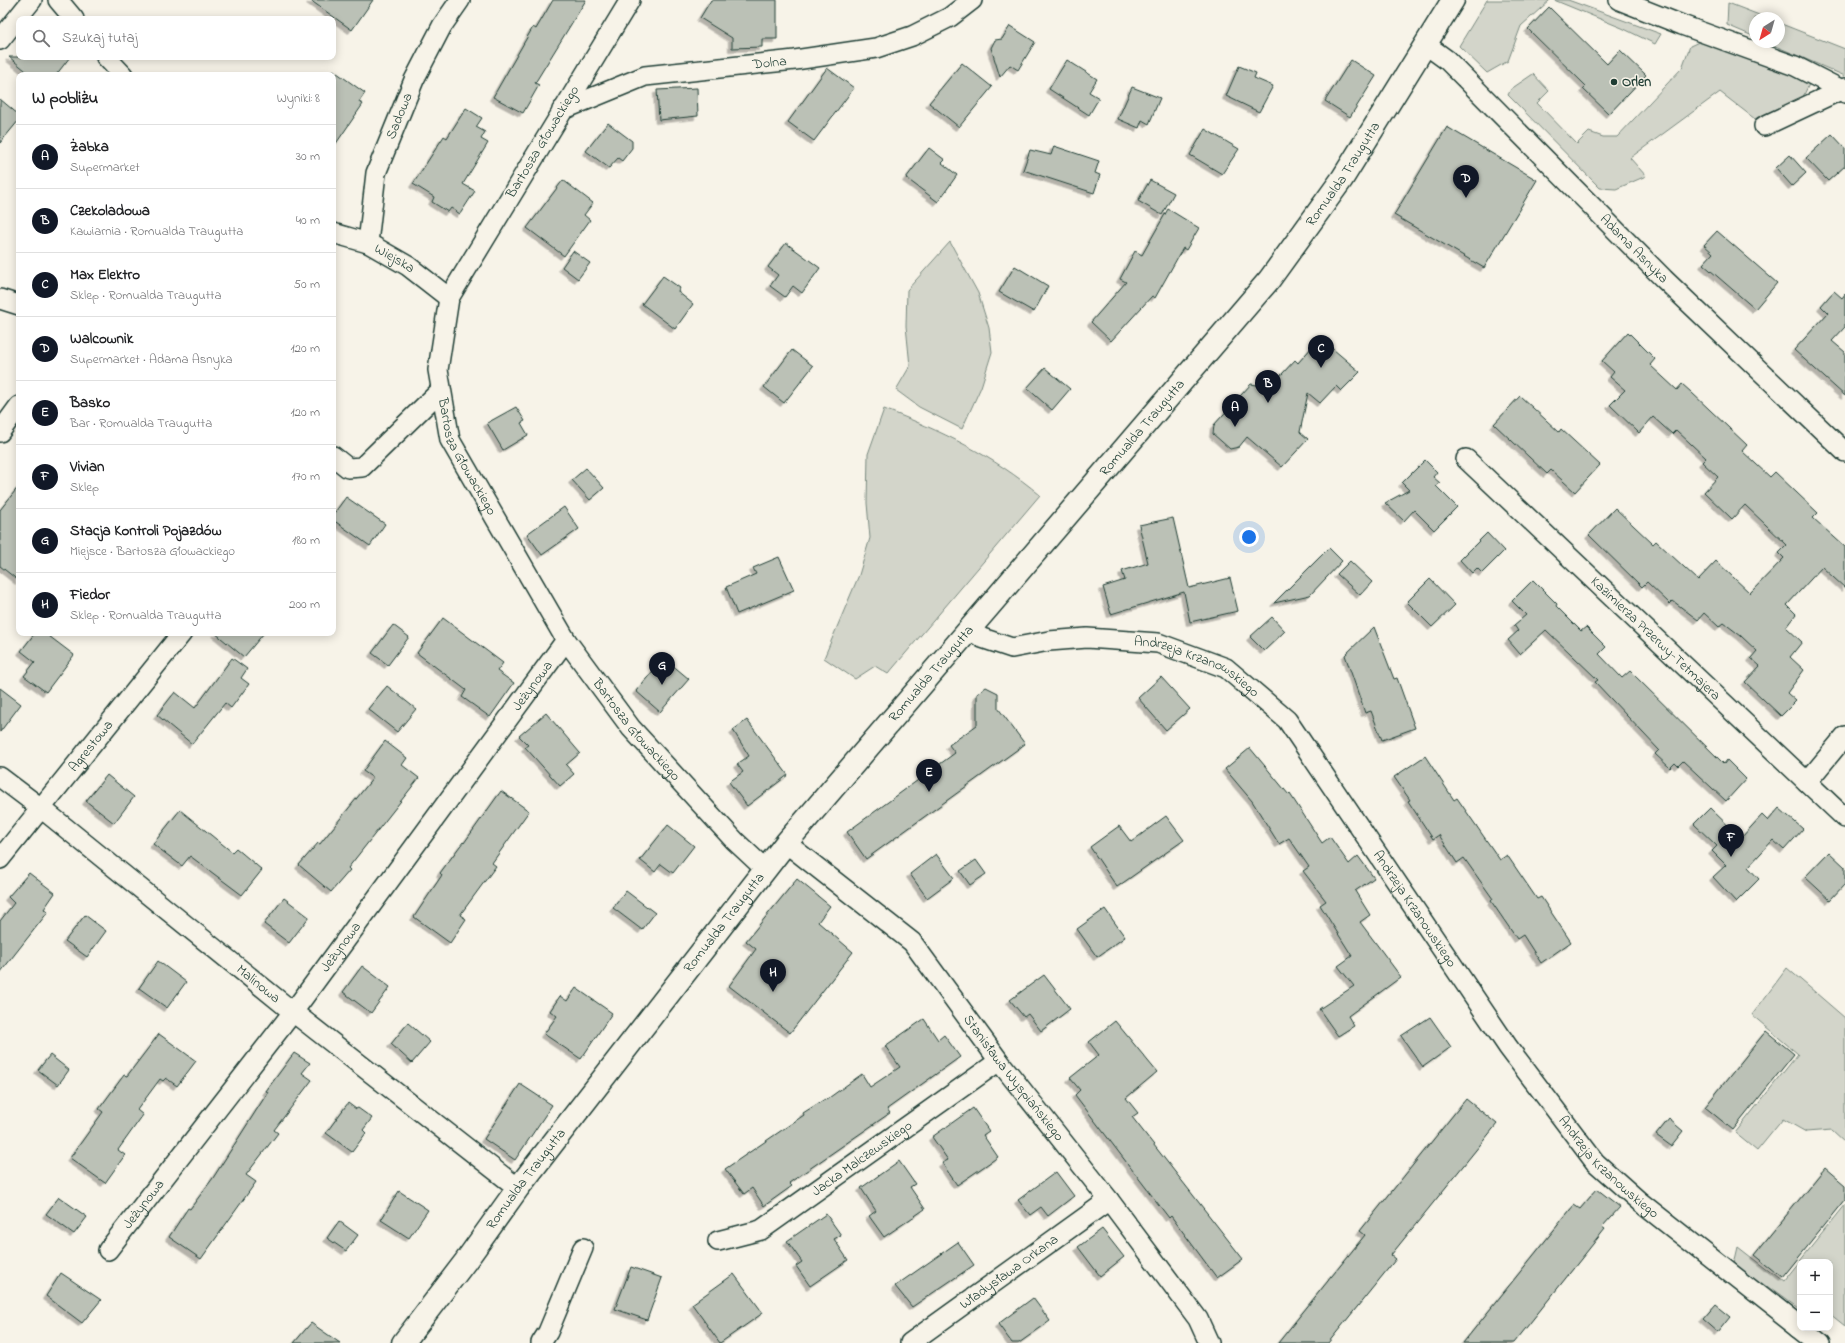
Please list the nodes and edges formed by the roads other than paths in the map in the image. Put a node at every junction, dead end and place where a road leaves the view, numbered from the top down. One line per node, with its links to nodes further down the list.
1 (32, 0): 8 (street)
2 (58, 0): 9 (street)
3 (460, 0): 19 (street, Sadowa)
4 (630, 0): 16 (street, Bartosza Głowackiego)
5 (972, 0): 16 (street, Dolna)
6 (1453, 0): 12 (street, Romualda Traugutta)
7 (1620, 0): 15 (street)
8 (19, 16)
9 (71, 16)
10 (16, 20): 11 (street)
11 (0, 40)
12 (1425, 44): 26 (street, Adama Asnyka); 29 (street, Romualda Traugutta)
13 (109, 60): 14 (street)
14 (120, 72)
15 (1843, 90): 17 (street)
16 (562, 110): 20 (street, Bartosza Głowackiego)
17 (1764, 126)
18 (336, 234): 19 (street, Wiejska)
19 (368, 243): 20 (street, Wiejska)
20 (449, 298): 23 (street, Bartosza Głowackiego)
21 (0, 299): 22 (street)
22 (16, 304)
23 (441, 390): 27 (street); 31 (street, Bartosza Głowackiego)
24 (16, 410): 25 (street)
25 (0, 432)
26 (1845, 452)
27 (336, 458)
28 (1466, 459): 34 (street, Kazimierza Przerwy-Tetmajera)
29 (969, 629): 37 (street, Romualda Traugutta); 47 (street, Andrzeja Krzanowskiego)
30 (180, 636): 35 (street, Agrestowa)
31 (566, 640): 39 (street, Bartosza Głowackiego); 40 (street, Jeżynowa)
32 (1845, 736): 34 (street)
33 (0, 777): 35 (street, Malinowa)
34 (1808, 782): 36 (street, Kazimierza Przerwy-Tetmajera)
35 (41, 808): 38 (street, Agrestowa); 40 (street, Malinowa)
36 (1845, 818)
37 (786, 843): 39 (street, Romualda Traugutta); 41 (street, Stanisława Wyspiańskiego)
38 (0, 859)
39 (765, 869): 42 (street, Romualda Traugutta)
40 (293, 1012): 42 (street, Malinowa); 46 (street, Jeżynowa)
41 (999, 1060): 43 (street, Stanisława Wyspiańskiego); 44 (street, Jacka Malczewskiego)
42 (518, 1188): 49 (street, Romualda Traugutta)
43 (1108, 1200): 51 (street, Władysława Orkana); 52 (street, Stanisława Wyspiańskiego)
44 (718, 1241)
45 (584, 1248): 50 (street)
46 (108, 1250)
47 (1797, 1326)
48 (1804, 1331): 53 (street, Andrzeja Krzanowskiego)
49 (403, 1343)
50 (541, 1343)
51 (910, 1343)
52 (1209, 1343)
53 (1819, 1343)

